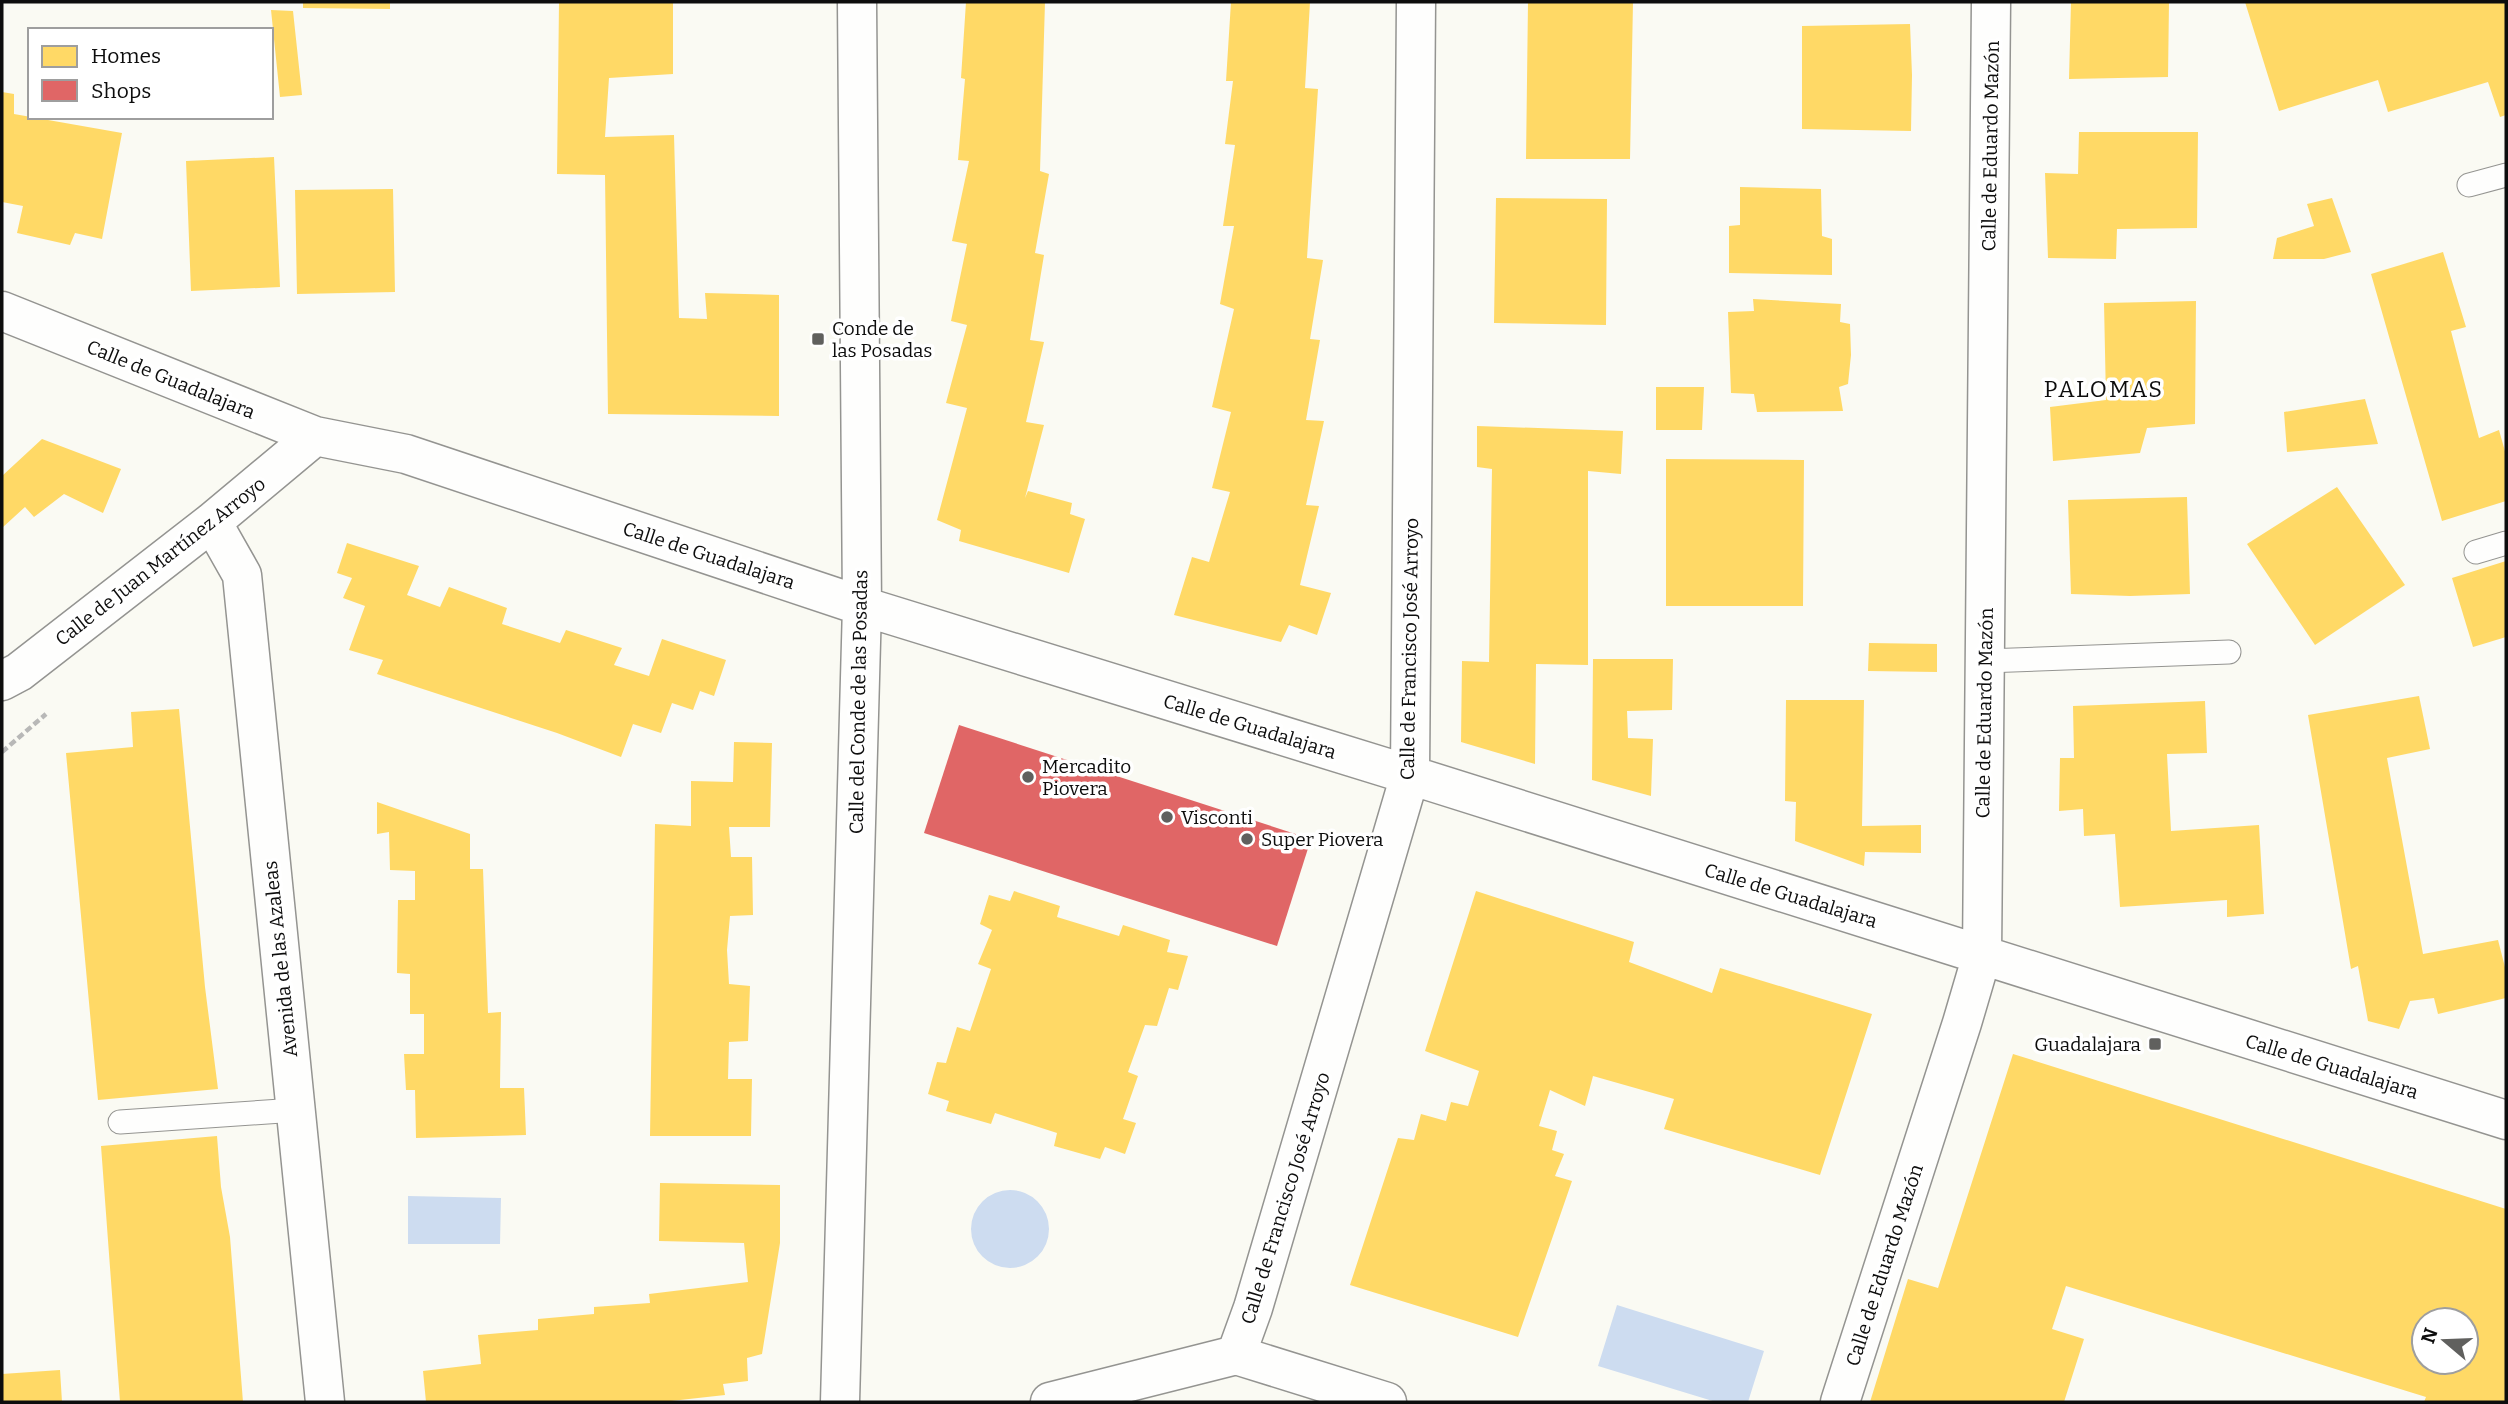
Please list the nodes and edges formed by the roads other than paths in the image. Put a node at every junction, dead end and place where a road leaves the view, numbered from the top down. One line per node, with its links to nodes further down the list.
1 (857, 2): 11 (street, Calle del Conde de las Posadas)
2 (1416, 2): 15 (street, Calle de Francisco José Arroyo)
3 (1991, 2): 13 (street, Calle de Eduardo Mazón)
4 (2506, 175): 5 (lane)
5 (2469, 185)
6 (2, 311): 7 (street, Calle de Guadalajara)
7 (315, 436): 8 (street, Calle de Juan Martínez Arroyo); 11 (street, Calle de Guadalajara)
8 (212, 523): 14 (street, Calle de Juan Martínez Arroyo); 17 (street, Avenida de las Azaleas)
9 (2506, 543): 10 (lane)
10 (2476, 552)
11 (862, 606): 15 (street, Calle de Guadalajara); 22 (street, Calle del Conde de las Posadas)
12 (2229, 652): 13 (lane)
13 (1985, 661): 16 (street, Calle de Eduardo Mazón)
14 (2, 681)
15 (1410, 775): 16 (street, Calle de Guadalajara); 20 (street, Calle de Francisco José Arroyo)
16 (1982, 955): 18 (street, Calle de Guadalajara); 25 (street, Calle de Eduardo Mazón)
17 (296, 1110): 19 (lane); 21 (street, Avenida de las Azaleas)
18 (2506, 1120)
19 (120, 1122)
20 (1236, 1355): 23 (street); 24 (street)
21 (325, 1402)
22 (839, 1402)
23 (1050, 1402)
24 (1387, 1402)
25 (1840, 1402)

